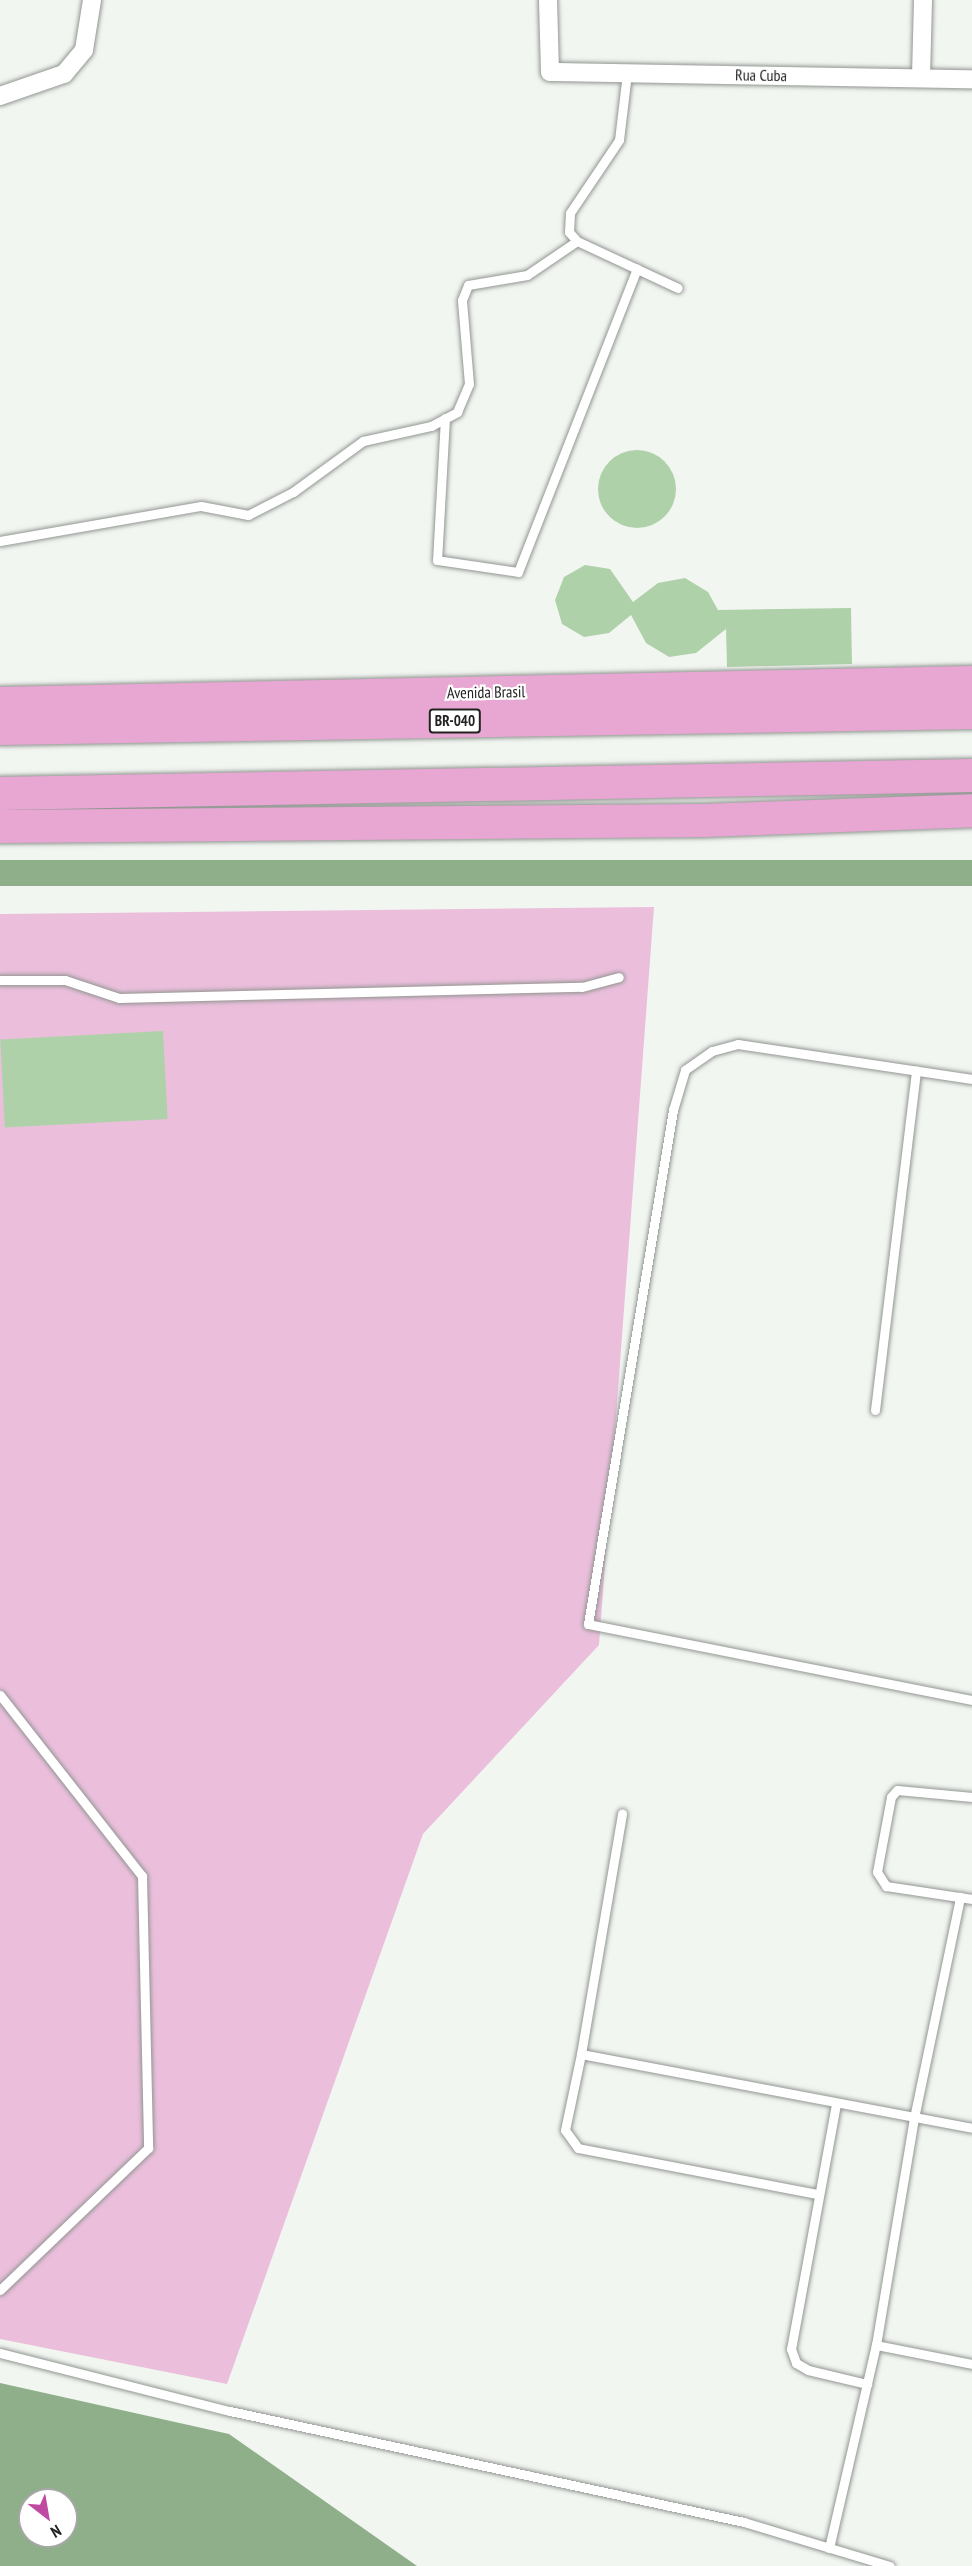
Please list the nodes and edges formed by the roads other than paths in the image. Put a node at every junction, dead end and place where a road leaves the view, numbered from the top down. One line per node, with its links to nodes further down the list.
1 (93, 0): 7 (street)
2 (548, 0): 4 (street, Rua Cuba)
3 (922, 0): 5 (street)
4 (627, 73): 5 (street, Rua Cuba); 8 (lane)
5 (921, 77): 6 (street, Rua Cuba)
6 (972, 79)
7 (0, 96)
8 (576, 241): 9 (lane); 11 (lane)
9 (638, 269): 10 (lane); 11 (lane)
10 (678, 288)
11 (445, 418): 12 (lane)
12 (0, 542)
13 (972, 682): 14 (highway, Avenida Brasil)
14 (0, 703)
15 (972, 703): 17 (highway)
16 (972, 712): 17 (highway, Avenida Brasil / BR-040)
17 (910, 714): 18 (highway, Avenida Brasil / BR-040)
18 (0, 728)
19 (972, 775): 20 (highway)
20 (574, 785): 21 (highway); 22 (highway)
21 (0, 793)
22 (956, 810): 23 (highway)
23 (0, 826)
24 (619, 977): 25 (lane)
25 (0, 980)
26 (916, 1070): 27 (lane); 28 (lane); 30 (lane)
27 (972, 1079)
28 (875, 1410)
29 (0, 1695): 40 (lane)
30 (972, 1700)
31 (972, 1797): 33 (lane)
32 (622, 1813): 35 (lane)
33 (960, 1897): 34 (lane); 37 (lane)
34 (972, 1899)
35 (581, 2054): 36 (lane); 39 (lane)
36 (836, 2104): 37 (lane); 39 (lane)
37 (914, 2118): 38 (lane); 41 (lane)
38 (972, 2128)
39 (817, 2193): 44 (lane)
40 (0, 2290)
41 (876, 2345): 43 (lane); 44 (lane)
42 (0, 2353): 45 (lane)
43 (972, 2364)
44 (867, 2384): 45 (lane)
45 (829, 2548): 46 (lane)
46 (890, 2566)

